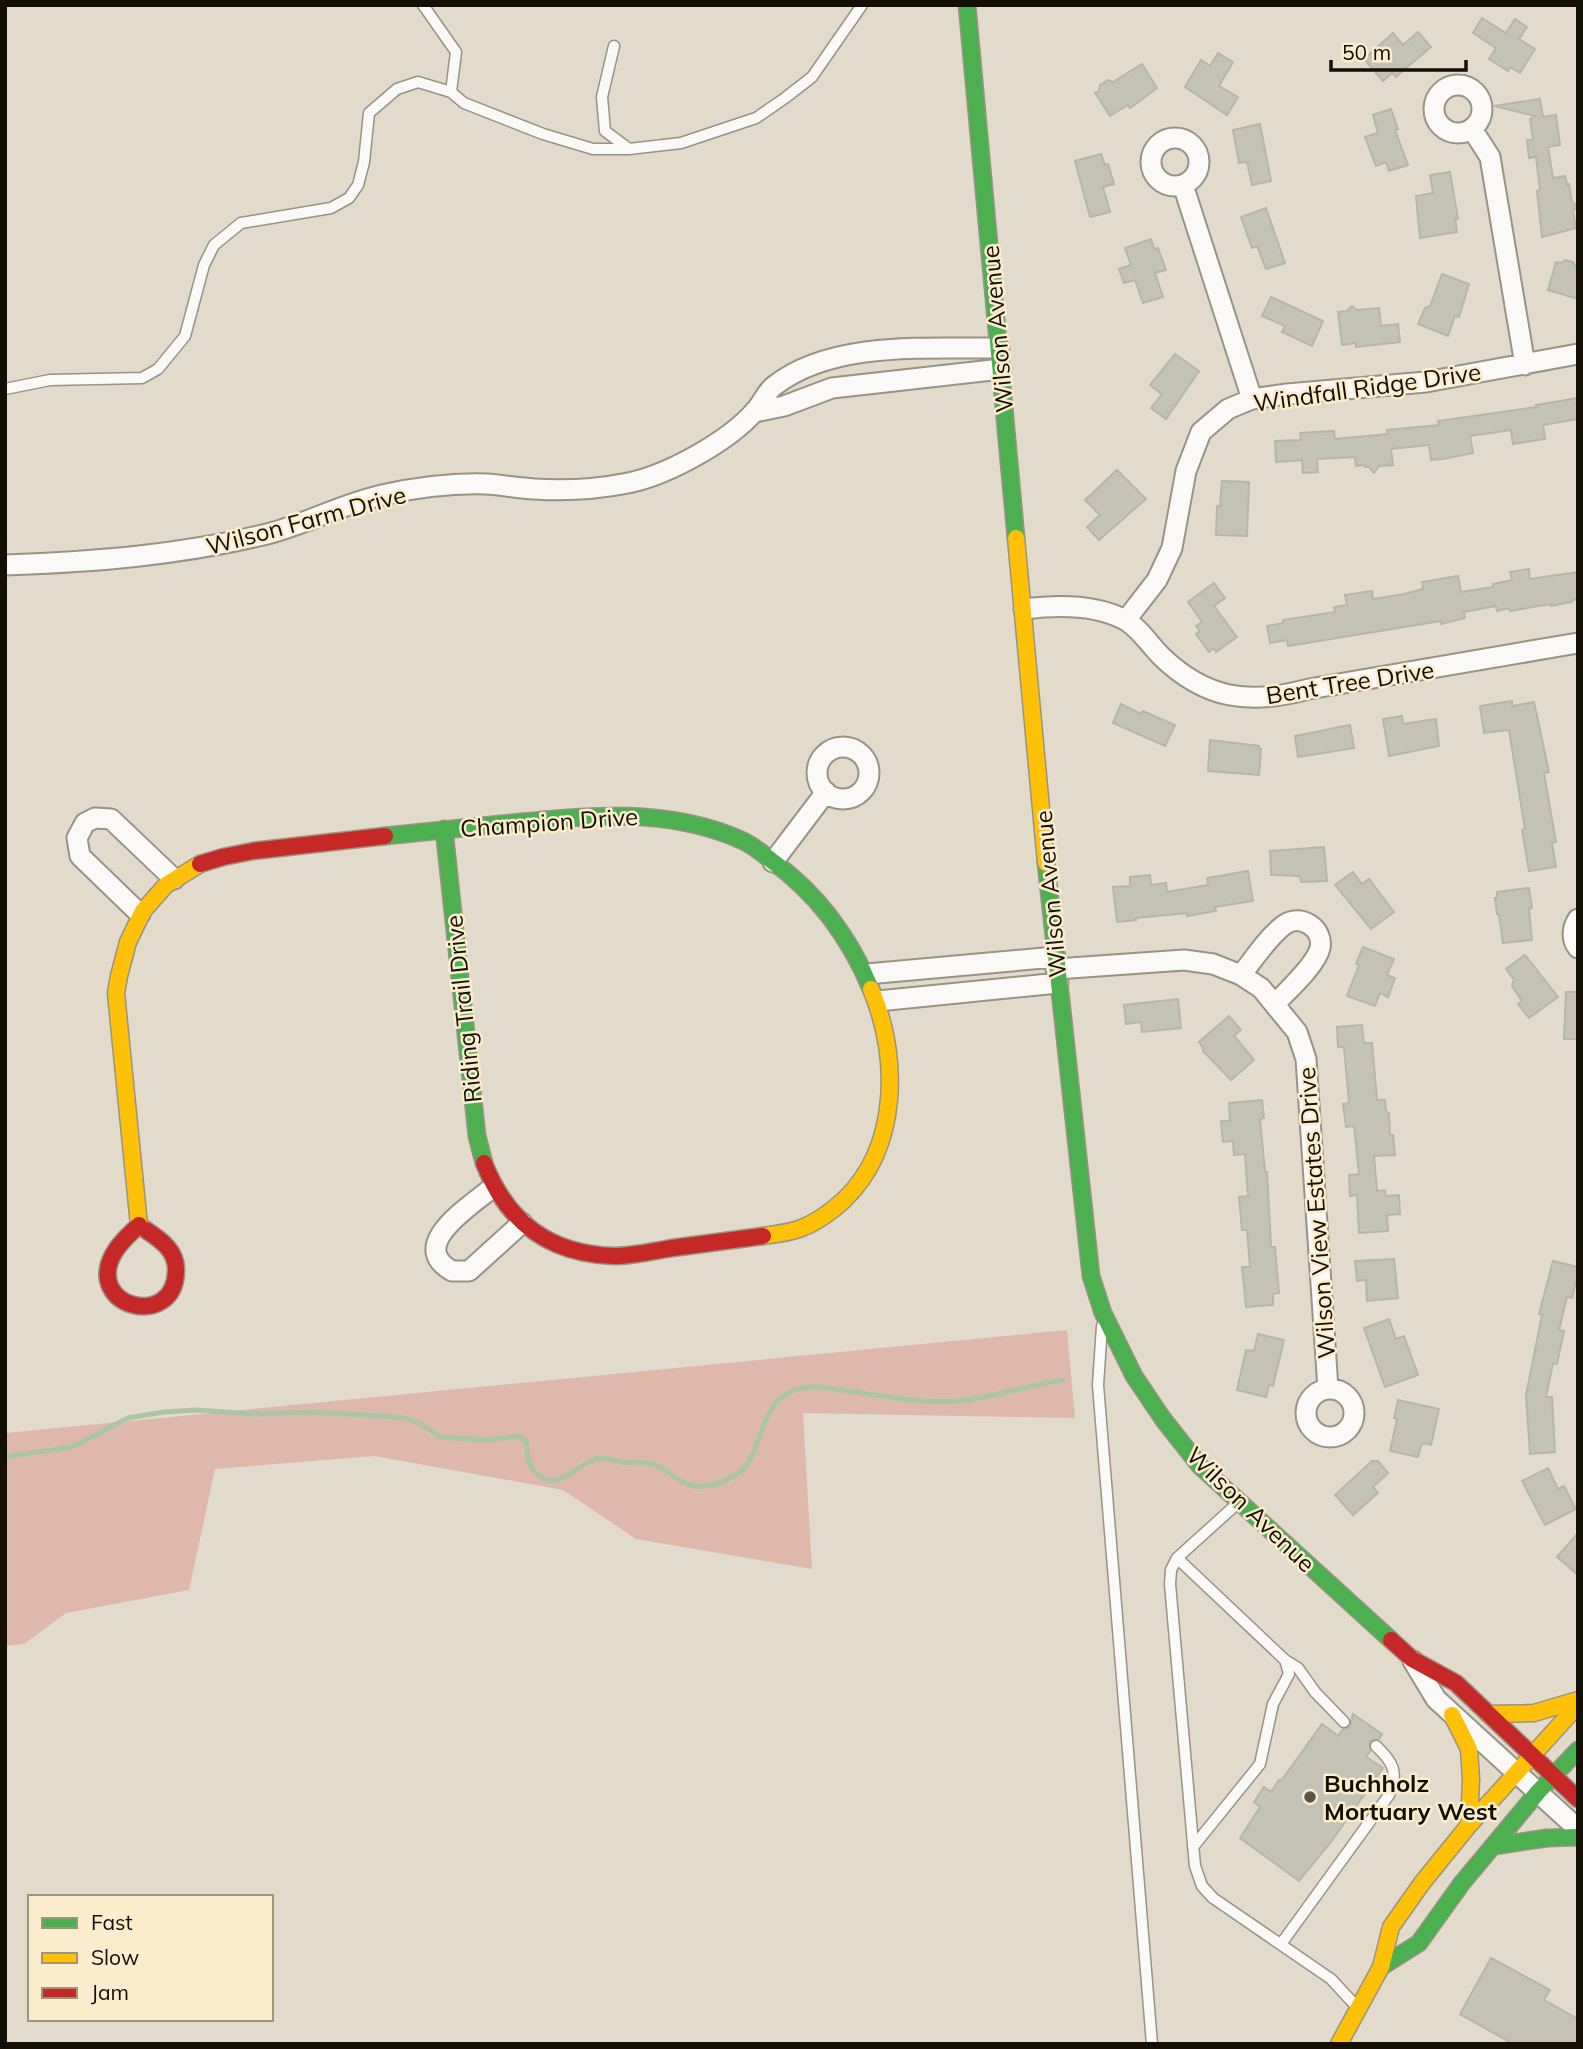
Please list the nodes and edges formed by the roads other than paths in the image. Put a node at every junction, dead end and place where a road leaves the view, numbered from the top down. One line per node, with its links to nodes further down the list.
1 (423, 5): 5 (lane)
2 (862, 5): 7 (lane)
3 (967, 5): 9 (street, Wilson Avenue)
4 (614, 46): 7 (lane)
5 (451, 92): 7 (lane); 13 (lane)
6 (1472, 129): 11 (street)
7 (629, 149)
8 (1183, 185): 14 (street)
9 (999, 348): 12 (street, Wilson Avenue); 15 (street, Wilson Farm Drive)
10 (1578, 354): 11 (street, Windfall Ridge Drive)
11 (1525, 365): 14 (street, Windfall Ridge Drive)
12 (1001, 369): 15 (street, Wilson Farm Drive); 17 (street, Wilson Avenue)
13 (5, 389)
14 (1252, 399): 18 (street, Windfall Ridge Drive)
15 (755, 412): 16 (street, Wilson Farm Drive)
16 (5, 565)
17 (1024, 609): 18 (street, Bent Tree Drive); 27 (street, Wilson Avenue)
18 (1126, 620): 19 (street, Bent Tree Drive)
19 (1578, 643)
20 (826, 792): 22 (street)
21 (444, 829): 22 (street, Champion Drive); 23 (street, Champion Drive); 32 (street, Riding Trail Drive)
22 (774, 862): 28 (street, Champion Drive)
23 (174, 879): 24 (street, Champion Drive); 24 (street)
24 (140, 914): 34 (street, Champion Drive)
25 (1578, 919): 26 (street)
26 (1578, 948)
27 (1056, 970): 28 (street); 29 (street, Wilson View Estates Drive); 30 (street); 35 (street, Wilson Avenue)
28 (867, 974): 30 (street, Champion Drive)
29 (1241, 975): 31 (street, Wilson View Estates Drive); 31 (street)
30 (878, 1001): 33 (street, Riding Trail Drive)
31 (1276, 1003): 36 (street, Wilson View Estates Drive)
32 (492, 1187): 33 (street, Riding Trail Drive); 33 (street)
33 (522, 1223)
34 (139, 1225): 34 (street)
35 (1103, 1313): 37 (street, Wilson Avenue); 60 (lane)
36 (1328, 1389)
37 (1240, 1502): 38 (lane); 39 (street, Wilson Avenue)
38 (1177, 1558): 40 (lane); 56 (lane)
39 (1412, 1659): 42 (street, Wilson Avenue); 43 (street, Wilson Avenue)
40 (1285, 1660): 44 (lane); 56 (lane)
41 (1578, 1702): 43 (street); 47 (street)
42 (1452, 1714): 48 (street, Wilson Avenue); 52 (street)
43 (1488, 1714): 47 (street, Wilson Avenue)
44 (1344, 1722)
45 (1376, 1746): 57 (lane)
46 (1578, 1750): 49 (street)
47 (1530, 1756): 48 (street); 49 (street, Wilson Avenue)
48 (1515, 1773): 50 (street, Wilson Avenue); 52 (street)
49 (1552, 1776): 50 (street); 51 (street, Wilson Avenue)
50 (1538, 1792): 53 (street, Wilson Avenue); 55 (street)
51 (1578, 1798)
52 (1469, 1825): 58 (street)
53 (1578, 1829)
54 (1578, 1838): 55 (street)
55 (1494, 1846): 58 (street)
56 (1193, 1847): 57 (lane)
57 (1281, 1944): 59 (lane)
58 (1381, 1967): 59 (street)
59 (1358, 2009): 61 (street)
60 (1152, 2044)
61 (1339, 2044)

